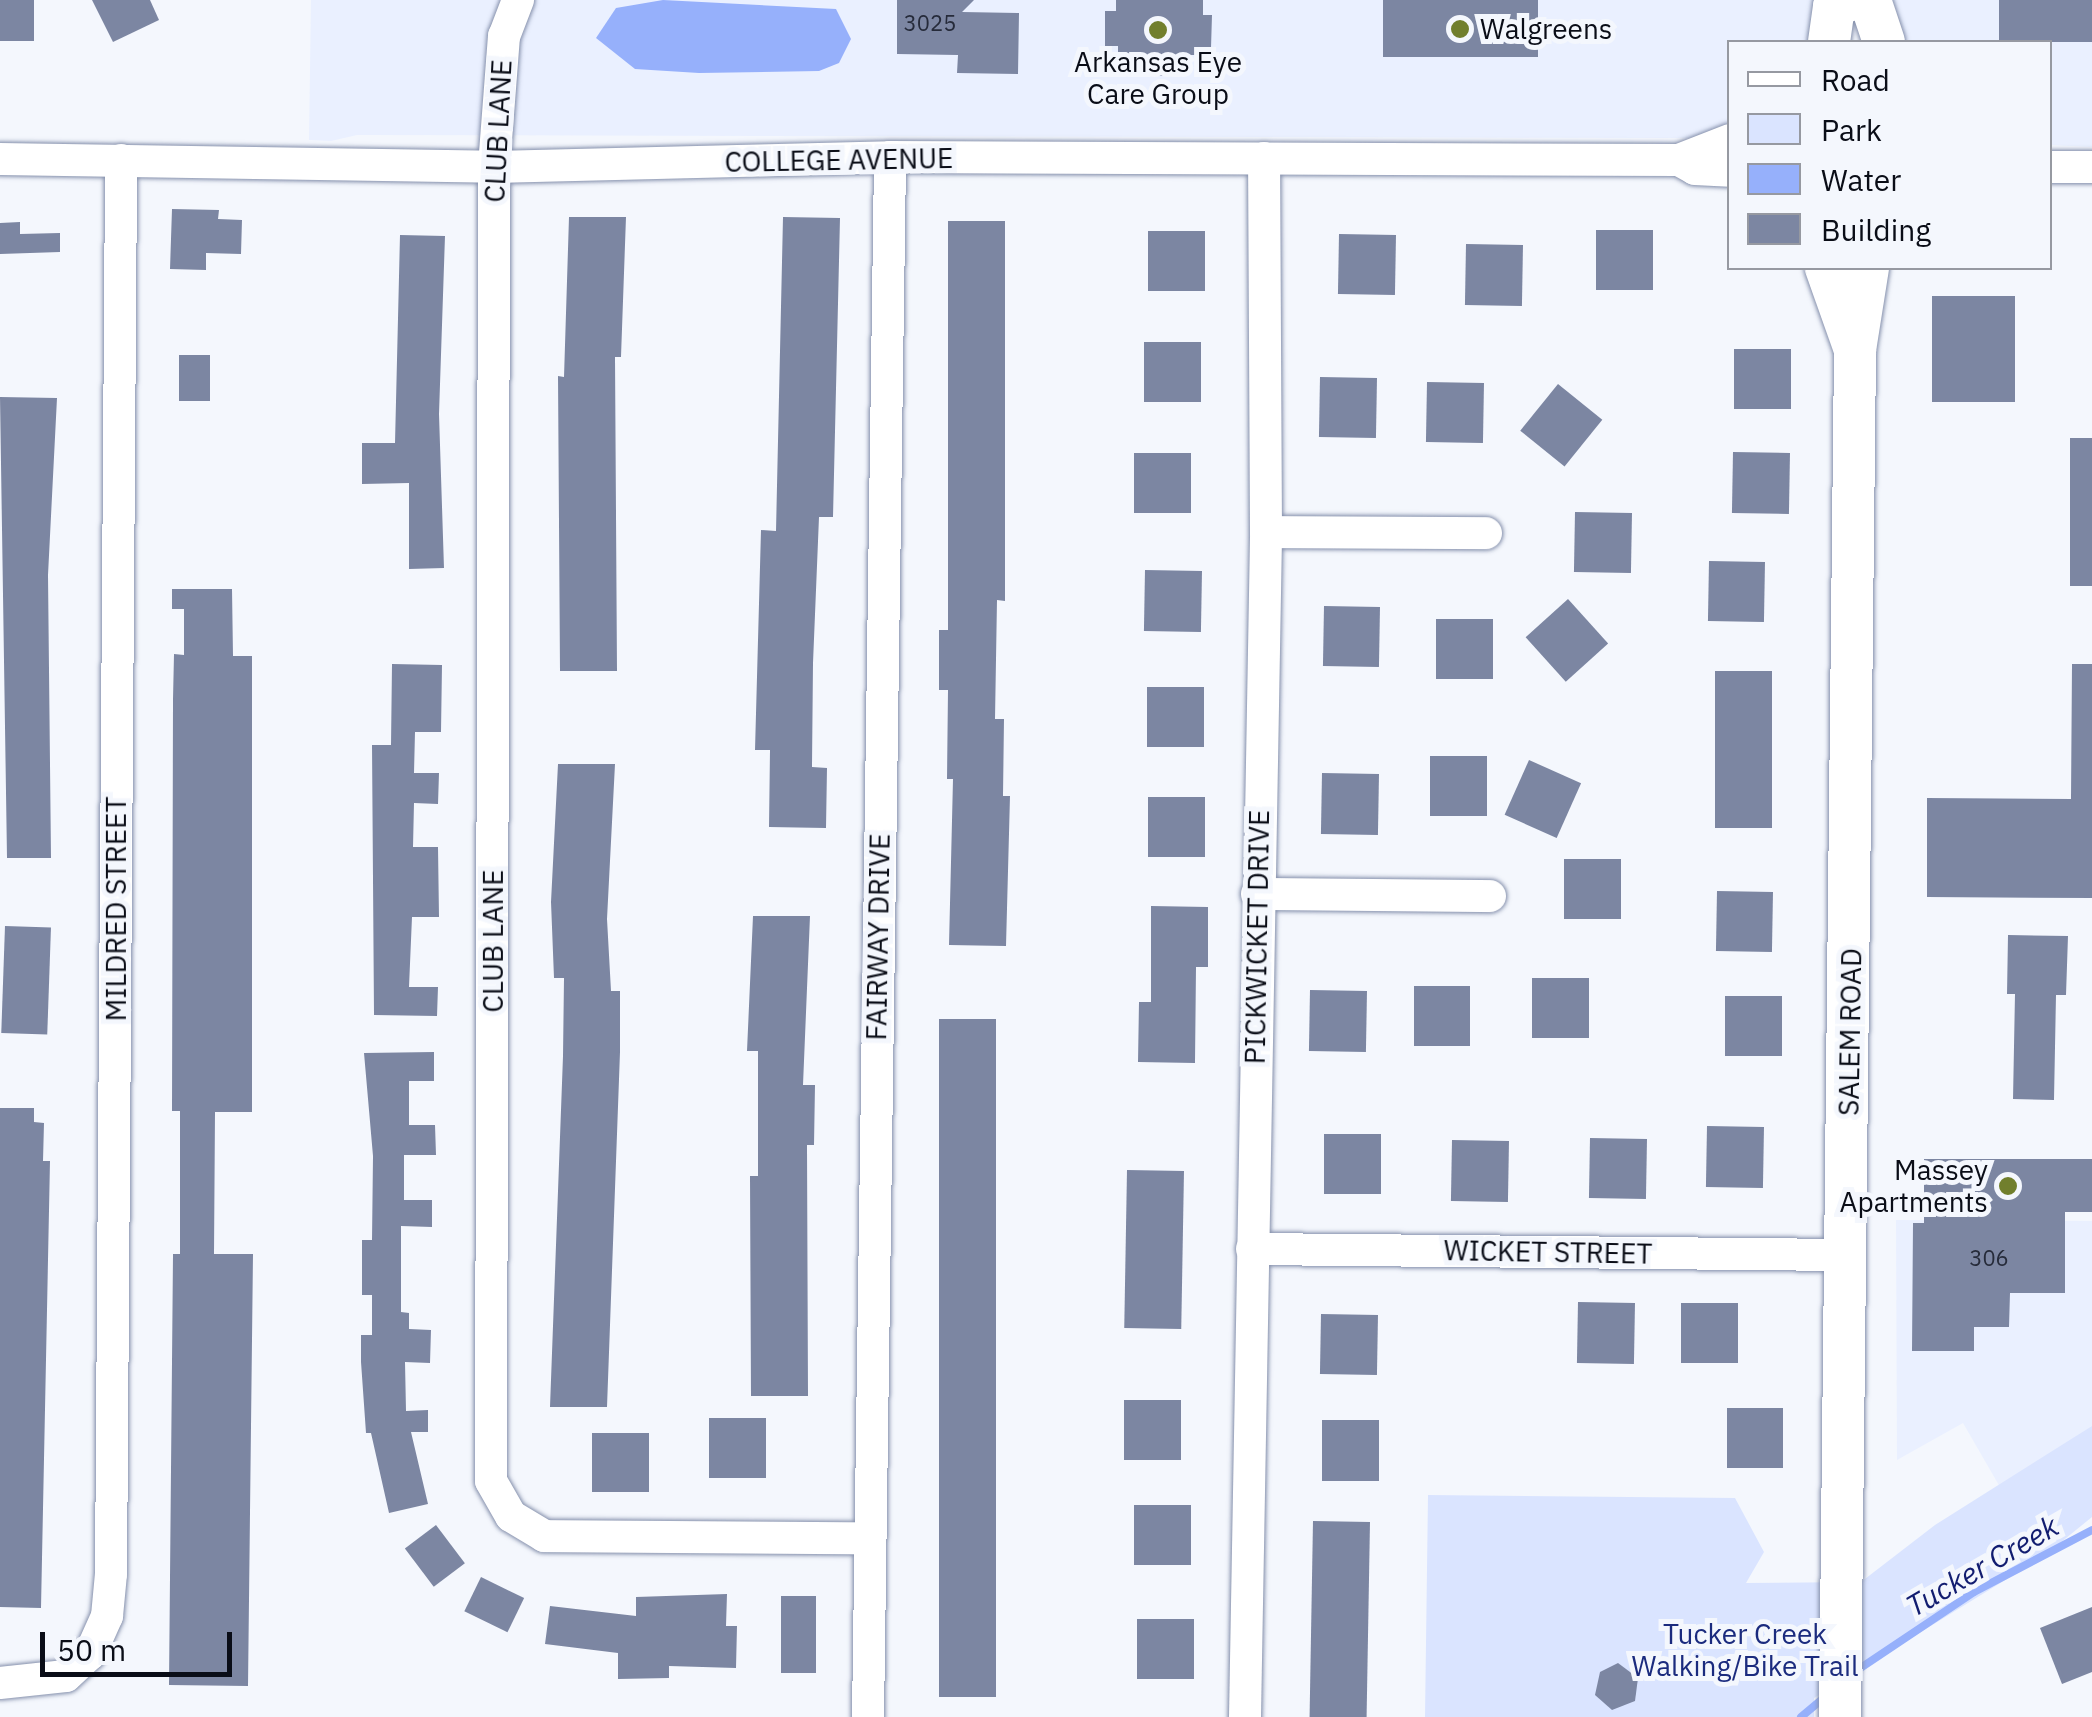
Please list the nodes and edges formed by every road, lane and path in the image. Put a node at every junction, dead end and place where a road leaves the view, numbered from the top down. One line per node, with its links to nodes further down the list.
1 (518, 0): 13 (street, CLUB LANE)
2 (1848, 0): 4 (main road); 5 (main road)
3 (1870, 0): 6 (main road)
4 (1830, 40)
5 (1844, 40)
6 (1883, 40)
7 (1727, 142): 12 (street, COLLEGE AVENUE)
8 (890, 157): 9 (street, COLLEGE AVENUE); 13 (street, COLLEGE AVENUE); 28 (street, FAIRWAY DRIVE)
9 (1264, 158): 12 (street, COLLEGE AVENUE); 22 (street, PICKWICKET DRIVE)
10 (0, 159): 11 (street, COLLEGE AVENUE)
11 (121, 160): 13 (street, COLLEGE AVENUE); 29 (street, MILDRED STREET)
12 (1687, 164): 16 (street, COLLEGE AVENUE); 17 (street)
13 (494, 167): 28 (street, CLUB LANE)
14 (2092, 167): 15 (street)
15 (2052, 168)
16 (1727, 171)
17 (1727, 184)
18 (1827, 270): 21 (main road, SALEM ROAD)
19 (1868, 270): 21 (main road, SALEM ROAD)
20 (1889, 270): 21 (main road)
21 (1858, 339): 27 (main road, SALEM ROAD)
22 (1266, 532): 23 (street); 24 (street, PICKWICKET DRIVE)
23 (1486, 533)
24 (1257, 894): 25 (street); 26 (street, PICKWICKET DRIVE)
25 (1490, 896)
26 (1252, 1248): 27 (street, WICKET STREET); 32 (street, PICKWICKET DRIVE)
27 (1844, 1255): 30 (main road, SALEM ROAD)
28 (869, 1538): 31 (street, FAIRWAY DRIVE)
29 (0, 1683)
30 (1840, 1715)
31 (868, 1717)
32 (1244, 1717)

